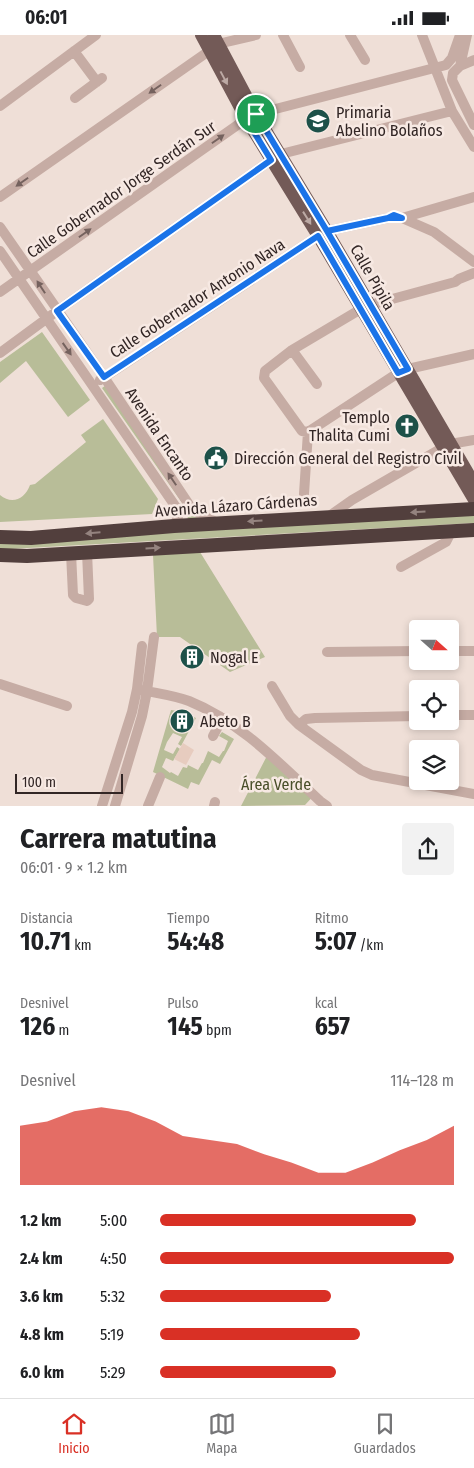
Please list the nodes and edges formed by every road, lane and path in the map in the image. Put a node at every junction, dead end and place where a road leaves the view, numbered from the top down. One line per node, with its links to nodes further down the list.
1 (96, 35): 10 (street)
2 (201, 35): 9 (main road, Calle Pípila)
3 (256, 35): 9 (street)
4 (283, 35): 14 (street)
5 (350, 35): 11 (street)
6 (422, 35): 15 (street)
7 (460, 35): 15 (street)
8 (467, 35): 13 (street)
9 (214, 43): 19 (main road, Calle Pípila); 25 (street, one-way to 25)
10 (74, 51): 16 (street); 17 (street)
11 (365, 59)
12 (474, 60): 13 (street)
13 (460, 66): 20 (street)
14 (300, 67)
15 (435, 67): 18 (street); 19 (street, Calle Gobernador Jorge Serdán Sur)
16 (75, 98)
17 (0, 106)
18 (452, 111): 21 (street); 23 (street)
19 (251, 117): 23 (main road, Calle Pípila); 32 (street, Calle Gobernador Jorge Serdán Sur, one-way to 19)
20 (473, 120): 21 (street)
21 (459, 122): 22 (street)
22 (474, 147)
23 (276, 157): 29 (main road, Calle Pípila); 39 (street)
24 (474, 192): 27 (street, Calle Gobernador Antonio Nava)
25 (0, 197)
26 (474, 197): 27 (street, Calle Gobernador Antonio Nava)
27 (395, 217): 29 (street, Calle Gobernador Antonio Nava); 31 (street)
28 (0, 227): 32 (street, Avenida Encanto)
29 (323, 234): 38 (main road, Calle Pípila); 45 (street, Calle Gobernador Antonio Nava)
30 (0, 251): 34 (street, Avenida Encanto)
31 (474, 262)
32 (31, 271): 34 (street, Calle Gobernador Jorge Serdán Sur); 39 (street, Avenida Encanto, one-way to 32)
33 (474, 273): 36 (street)
34 (19, 279): 37 (street, Calle Gobernador Jorge Serdán Sur); 40 (street, Avenida Encanto)
35 (474, 280): 36 (street)
36 (455, 282): 38 (street)
37 (0, 292)
38 (365, 307): 41 (street); 44 (main road, Calle Pípila)
39 (57, 311): 40 (street); 45 (street, Avenida Encanto)
40 (46, 319): 42 (street); 47 (street, Avenida Encanto, one-way to 47)
41 (292, 350): 46 (street); 48 (street)
42 (0, 353)
43 (474, 354): 44 (street)
44 (403, 371): 48 (street); 50 (main road, Calle Pípila)
45 (104, 377): 47 (street, Calle Gobernador Antonio Nava); 58 (street, Avenida Encanto, one-way to 45)
46 (316, 384)
47 (93, 385): 59 (street, Avenida Encanto)
48 (308, 432): 53 (street)
49 (474, 441): 50 (street)
50 (446, 446): 51 (main road); 52 (main road, Calle Pípila); 54 (street); 55 (main road, Calle Pípila)
51 (474, 470)
52 (474, 483)
53 (304, 494)
54 (352, 500): 56 (street); 57 (street)
55 (471, 504): 56 (highway, Avenida Lázaro Cárdenas, one-way to 56)
56 (354, 515): 57 (highway, Avenida Lázaro Cárdenas)
57 (328, 517): 58 (highway, Avenida Lázaro Cárdenas, one-way to 58)
58 (218, 524): 59 (highway, Avenida Lázaro Cárdenas)
59 (174, 526): 62 (highway, Avenida Lázaro Cárdenas, one-way to 62)
60 (474, 530): 61 (highway)
61 (451, 532): 63 (highway, one-way to 61); 66 (street)
62 (0, 537)
63 (87, 552): 64 (highway); 64 (street)
64 (71, 553): 65 (highway)
65 (0, 555)
66 (401, 567)
67 (154, 637): 76 (street)
68 (142, 646): 75 (street)
69 (327, 651): 70 (street)
70 (409, 651)
71 (459, 651): 72 (street)
72 (474, 651)
73 (0, 684): 77 (street)
74 (272, 686): 82 (street)
75 (136, 689): 76 (street); 87 (street)
76 (147, 691): 81 (street); 88 (street)
77 (67, 706)
78 (459, 715): 79 (street)
79 (474, 715)
80 (409, 716): 82 (street)
81 (222, 719): 83 (street); 86 (street)
82 (299, 725): 85 (street)
83 (213, 736)
84 (160, 777): 89 (street)
85 (474, 794)
86 (321, 804)
87 (102, 805)
88 (115, 805)
89 (148, 805)

